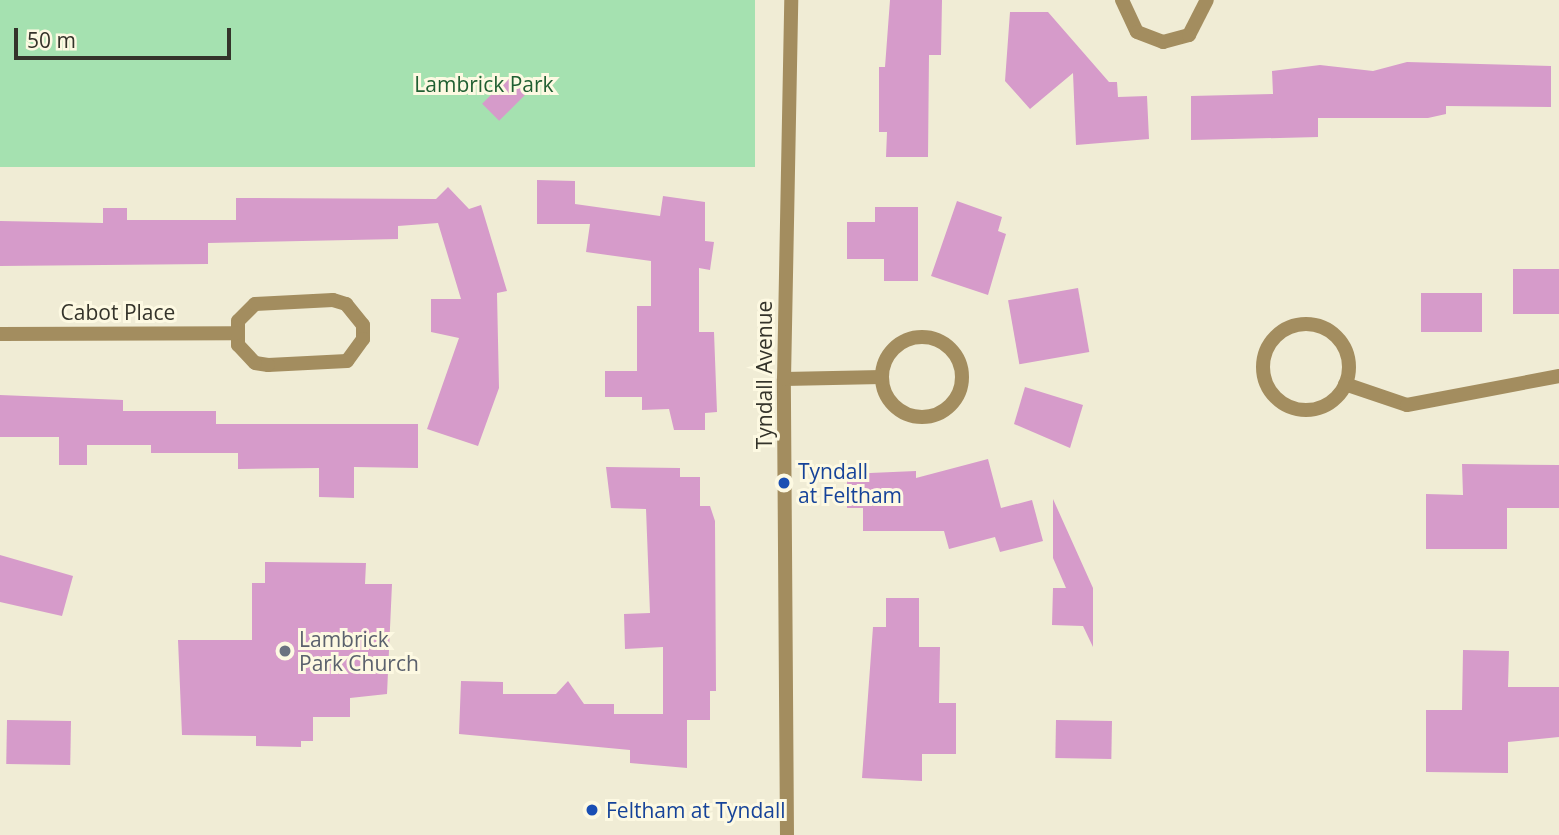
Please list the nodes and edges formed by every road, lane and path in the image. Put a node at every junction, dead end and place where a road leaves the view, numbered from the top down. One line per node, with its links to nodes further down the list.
1 (791, 0): 8 (street, Tyndall Avenue)
2 (1122, 0): 3 (street)
3 (1208, 0)
4 (236, 333): 4 (street); 5 (street, Cabot Place)
5 (0, 334)
6 (1559, 376): 9 (street)
7 (882, 377): 7 (street); 8 (street)
8 (784, 379): 10 (street, Tyndall Avenue)
9 (1345, 384): 9 (street)
10 (788, 835)

